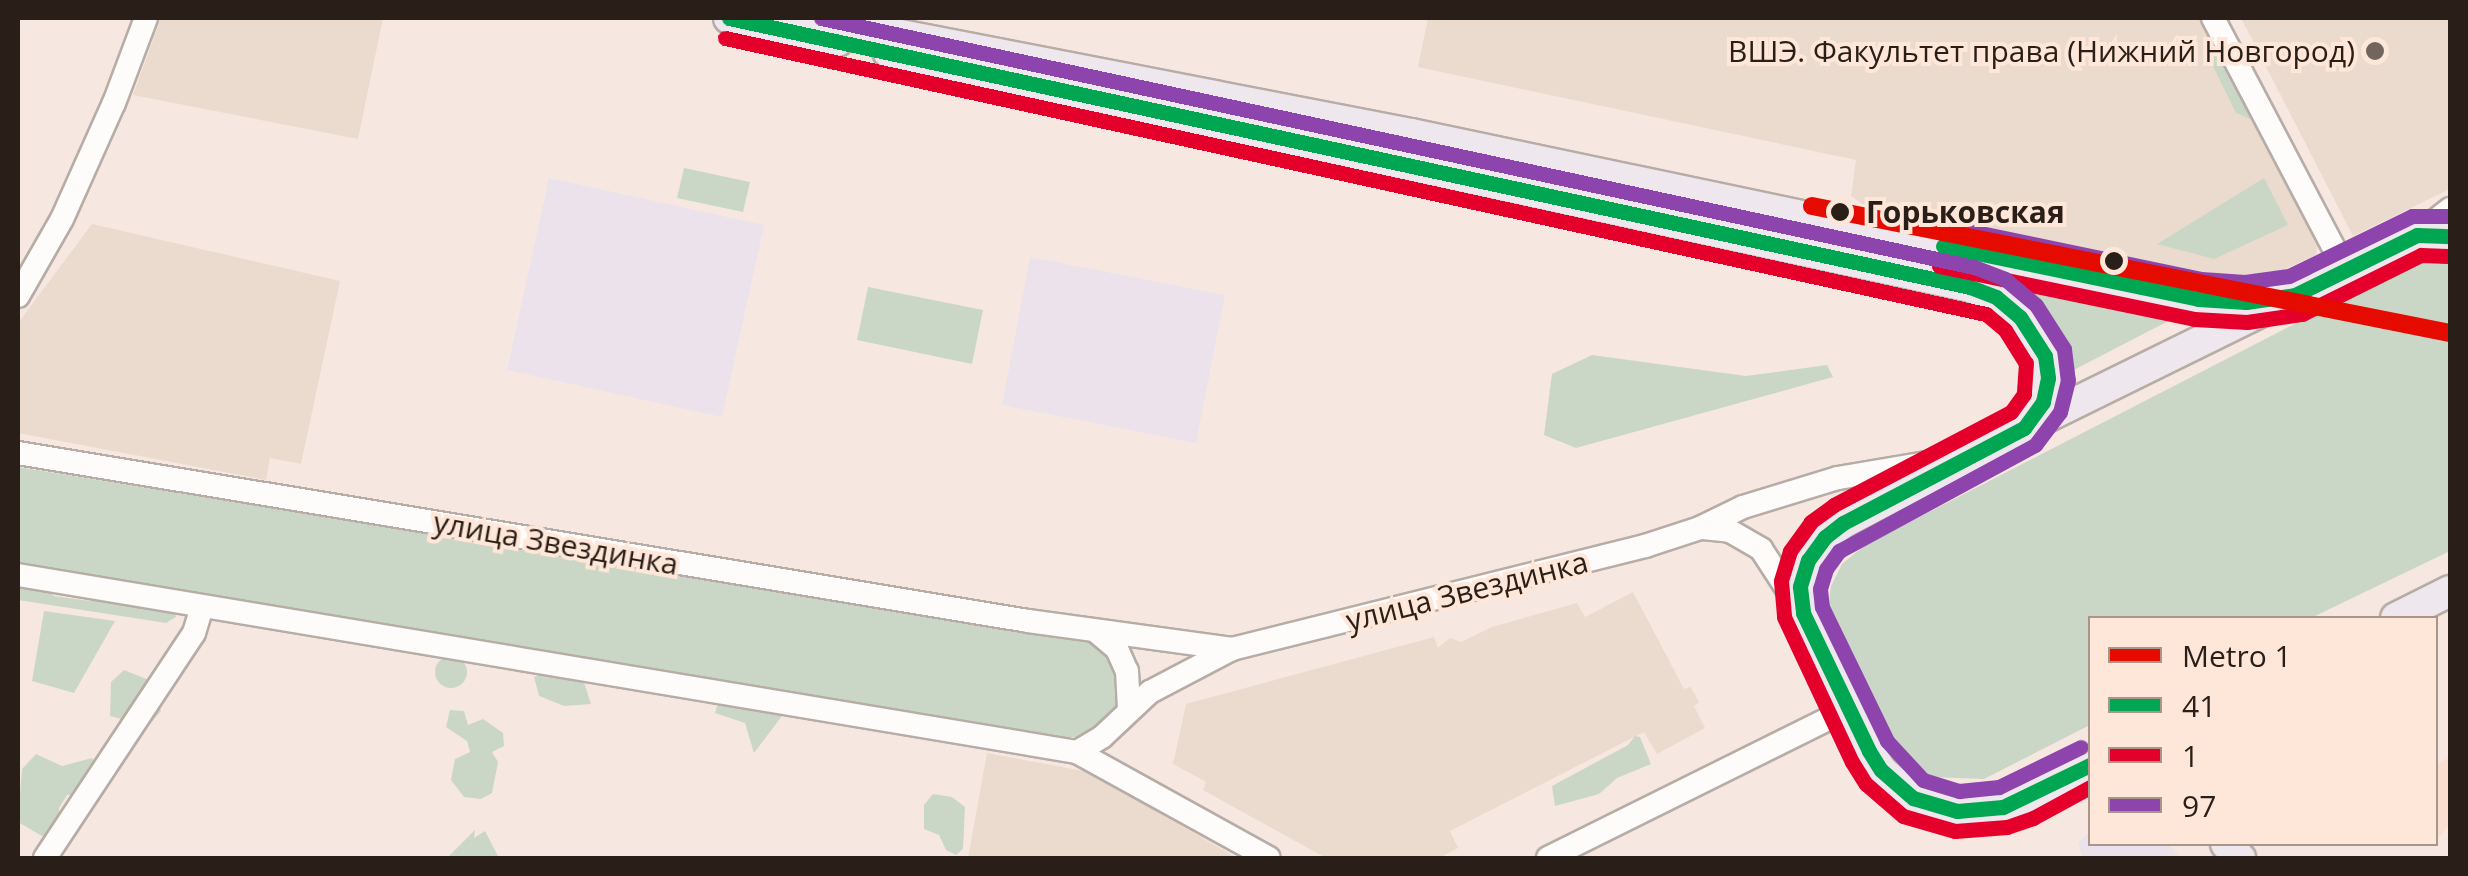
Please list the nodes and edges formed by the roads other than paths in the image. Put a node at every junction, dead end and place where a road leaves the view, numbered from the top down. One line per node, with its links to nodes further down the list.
1 (146, 18): 10 (street)
2 (730, 18): 11 (main road)
3 (813, 18): 9 (main road)
4 (2213, 18): 8 (street)
5 (2450, 209): 6 (street)
6 (2416, 235): 7 (main road); 8 (main road)
7 (2450, 236)
8 (2345, 269): 9 (main road)
9 (2295, 295): 11 (main road)
10 (18, 296)
11 (2024, 428): 13 (main road)
12 (18, 453): 20 (street, улица Звездинка)
13 (1974, 454): 14 (street, улица Звездинка); 18 (main road)
14 (1700, 528): 18 (street); 21 (street, улица Звездинка)
15 (18, 575): 17 (street)
16 (2450, 591): 19 (main road)
17 (202, 606): 24 (street); 26 (street)
18 (1802, 612): 23 (main road)
19 (2400, 616)
20 (1095, 631): 21 (street, улица Звездинка); 22 (street)
21 (1232, 648): 22 (street, улица Звездинка)
22 (1129, 708): 24 (street, улица Звездинка)
23 (1848, 709): 25 (main road); 28 (street)
24 (1077, 752): 27 (street)
25 (2088, 765)
26 (45, 858)
27 (1270, 858)
28 (1548, 858)

